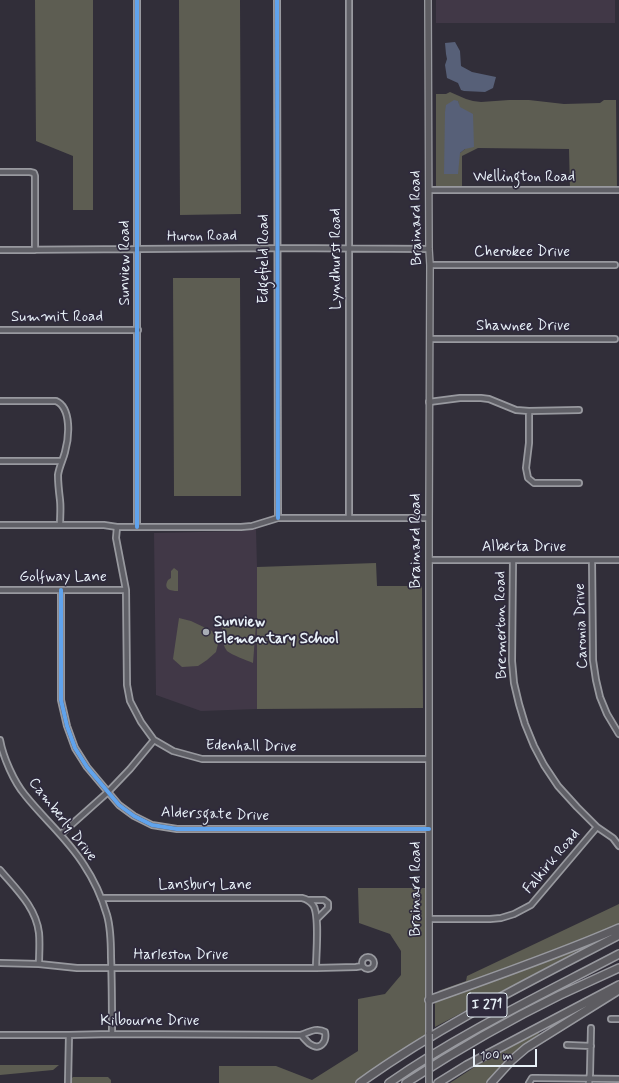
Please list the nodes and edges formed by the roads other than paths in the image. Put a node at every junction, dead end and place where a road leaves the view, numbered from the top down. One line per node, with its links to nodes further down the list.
1 (137, 0): 13 (street, Sunview Road)
2 (277, 0): 8 (street, Edgefield Road)
3 (349, 0): 9 (street, Lyndhurst Road)
4 (428, 0): 6 (main road, Brainard Road)
5 (0, 172): 12 (street)
6 (429, 190): 7 (street, Wellington Road); 10 (main road, Brainard Road)
7 (619, 190)
8 (277, 248): 9 (street, Huron Road); 13 (street, Huron Road); 27 (street, Edgefield Road)
9 (350, 249): 10 (street, Huron Road); 28 (street, Lyndhurst Road)
10 (429, 249): 14 (main road, Brainard Road)
11 (0, 250): 12 (street, Huron Road)
12 (35, 250): 13 (street, Huron Road)
13 (137, 250): 17 (street, Sunview Road)
14 (430, 265): 15 (street, Cherokee Drive); 18 (main road, Brainard Road)
15 (615, 265)
16 (0, 330): 17 (street, Summit Road)
17 (138, 330): 33 (street, Sunview Road)
18 (430, 339): 19 (street, Shawnee Drive); 21 (main road, Brainard Road)
19 (615, 339)
20 (0, 401): 25 (street)
21 (429, 402): 23 (street); 29 (main road, Brainard Road)
22 (579, 410): 23 (street)
23 (529, 411): 26 (street)
24 (0, 461): 25 (street)
25 (61, 461): 31 (street)
26 (579, 483)
27 (278, 518): 28 (street); 33 (street)
28 (349, 518): 29 (street)
29 (429, 518): 34 (main road, Brainard Road)
30 (0, 524): 31 (street)
31 (60, 525): 32 (street)
32 (117, 527): 33 (street); 40 (street, Edenhall Drive)
33 (137, 527)
34 (429, 560): 35 (street, Alberta Drive); 44 (main road, Brainard Road)
35 (513, 560): 36 (street, Alberta Drive); 46 (street, Bremerton Road)
36 (592, 560): 37 (street, Alberta Drive); 41 (street, Caronia Drive)
37 (619, 560)
38 (0, 590): 39 (street, Golfway Lane)
39 (62, 590): 40 (street, Golfway Lane); 45 (street, Aldersgate Drive)
40 (126, 590): 43 (street, Edenhall Drive)
41 (619, 734)
42 (0, 740): 48 (street, Camberly Drive)
43 (154, 740): 44 (street, Edenhall Drive); 45 (street)
44 (429, 760): 47 (main road, Brainard Road)
45 (108, 792): 47 (street, Aldersgate Drive); 48 (street)
46 (597, 827): 49 (street, Bremerton Road); 54 (street, Falkirk Road)
47 (429, 829): 54 (main road, Brainard Road)
48 (60, 834): 51 (street, Camberly Drive)
49 (619, 846)
50 (0, 870): 59 (street)
51 (101, 898): 52 (street, Lansbury Lane); 61 (street, Camberly Drive)
52 (313, 902): 53 (street, Lansbury Lane); 53 (street, Lansbury Lane)
53 (317, 919): 62 (street, Lansbury Lane)
54 (429, 919): 66 (main road, Brainard Road)
55 (619, 928): 66 (highway)
56 (619, 935): 80 (highway, I 271)
57 (619, 954): 81 (highway)
58 (0, 963): 59 (street, Harleston Drive)
59 (39, 964): 61 (street, Harleston Drive)
60 (362, 966): 62 (street, Harleston Drive)
61 (112, 968): 62 (street, Harleston Drive); 70 (street, Camberly Drive)
62 (316, 968)
63 (619, 968): 82 (highway)
64 (619, 985): 84 (highway)
65 (619, 990): 85 (highway)
66 (429, 1000): 83 (main road, Brainard Road, bridge)
67 (611, 1019): 68 (street)
68 (619, 1019)
69 (591, 1028): 75 (street)
70 (112, 1034): 72 (street, Kilbourne Drive); 73 (street, Kilbourne Drive)
71 (0, 1035): 72 (street, Kilbourne Drive)
72 (69, 1035): 79 (street)
73 (301, 1035): 73 (street, Kilbourne Drive)
74 (567, 1045): 75 (street)
75 (591, 1046): 77 (street)
76 (619, 1079): 77 (street)
77 (589, 1081): 78 (street)
78 (529, 1082)
79 (68, 1083)
80 (360, 1083)
81 (389, 1083)
82 (406, 1083)
83 (429, 1083)
84 (438, 1083)
85 (491, 1083)

